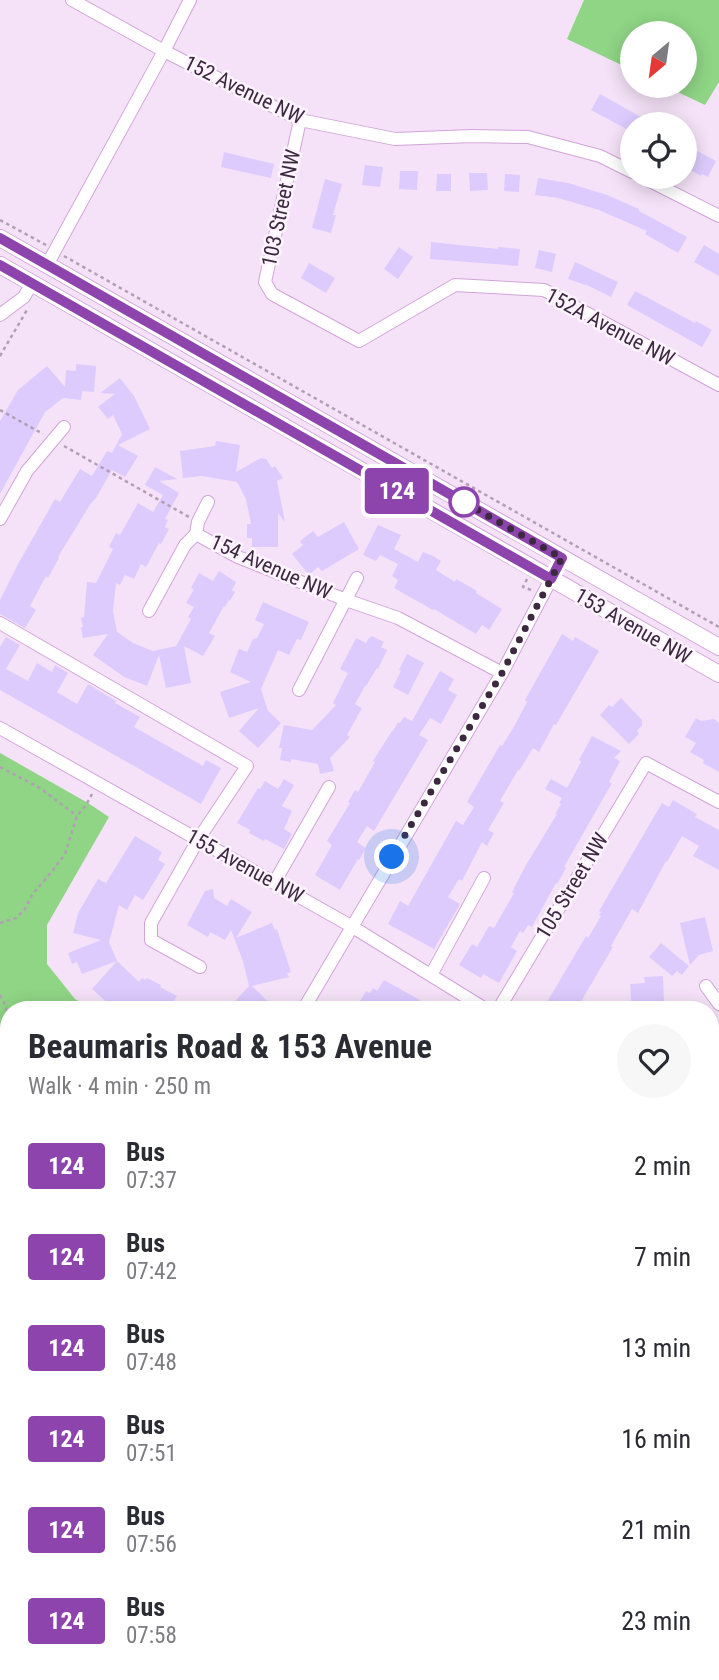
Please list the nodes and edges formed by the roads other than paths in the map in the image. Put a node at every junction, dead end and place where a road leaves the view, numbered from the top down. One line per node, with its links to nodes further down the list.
1 (72, 0): 3 (street, 152 Avenue NW)
2 (190, 0): 3 (street)
3 (164, 51): 4 (street, 152 Avenue NW); 9 (street)
4 (300, 120): 5 (street, 152 Avenue NW); 12 (street, 103 Street NW)
5 (620, 166)
6 (666, 189): 7 (street)
7 (719, 216)
8 (0, 238): 9 (main road, 153 Avenue NW)
9 (51, 258): 19 (main road, 153 Avenue NW)
10 (0, 265): 11 (main road, 153 Avenue NW)
11 (32, 283): 13 (street); 21 (main road, 153 Avenue NW)
12 (455, 285): 14 (street, 152A Avenue NW)
13 (0, 315)
14 (719, 385)
15 (64, 427): 17 (street)
16 (208, 502): 18 (street, 154 Avenue NW)
17 (0, 519)
18 (197, 528): 22 (street, 154 Avenue NW); 23 (street, 154 Avenue NW)
19 (562, 558): 21 (street); 25 (main road, 153 Avenue NW)
20 (357, 578): 22 (street)
21 (551, 579): 26 (street); 27 (main road, 153 Avenue NW)
22 (346, 600): 26 (street, 154 Avenue NW); 28 (street, 154 Avenue NW)
23 (149, 611)
24 (0, 623): 32 (street)
25 (719, 647)
26 (502, 673): 35 (street)
27 (719, 674)
28 (299, 690)
29 (0, 728): 32 (street, 155 Avenue NW)
30 (329, 787): 34 (street)
31 (719, 802): 41 (street, 105 Street NW)
32 (198, 840): 34 (street, 155 Avenue NW); 36 (street)
33 (484, 877): 37 (street)
34 (274, 883): 35 (street, 155 Avenue NW)
35 (351, 926): 37 (street, 155 Avenue NW); 39 (street)
36 (200, 967)
37 (431, 975): 40 (street, 155 Avenue NW)
38 (706, 986): 42 (street)
39 (308, 1001)
40 (473, 1001)
41 (503, 1001)
42 (717, 1001)

